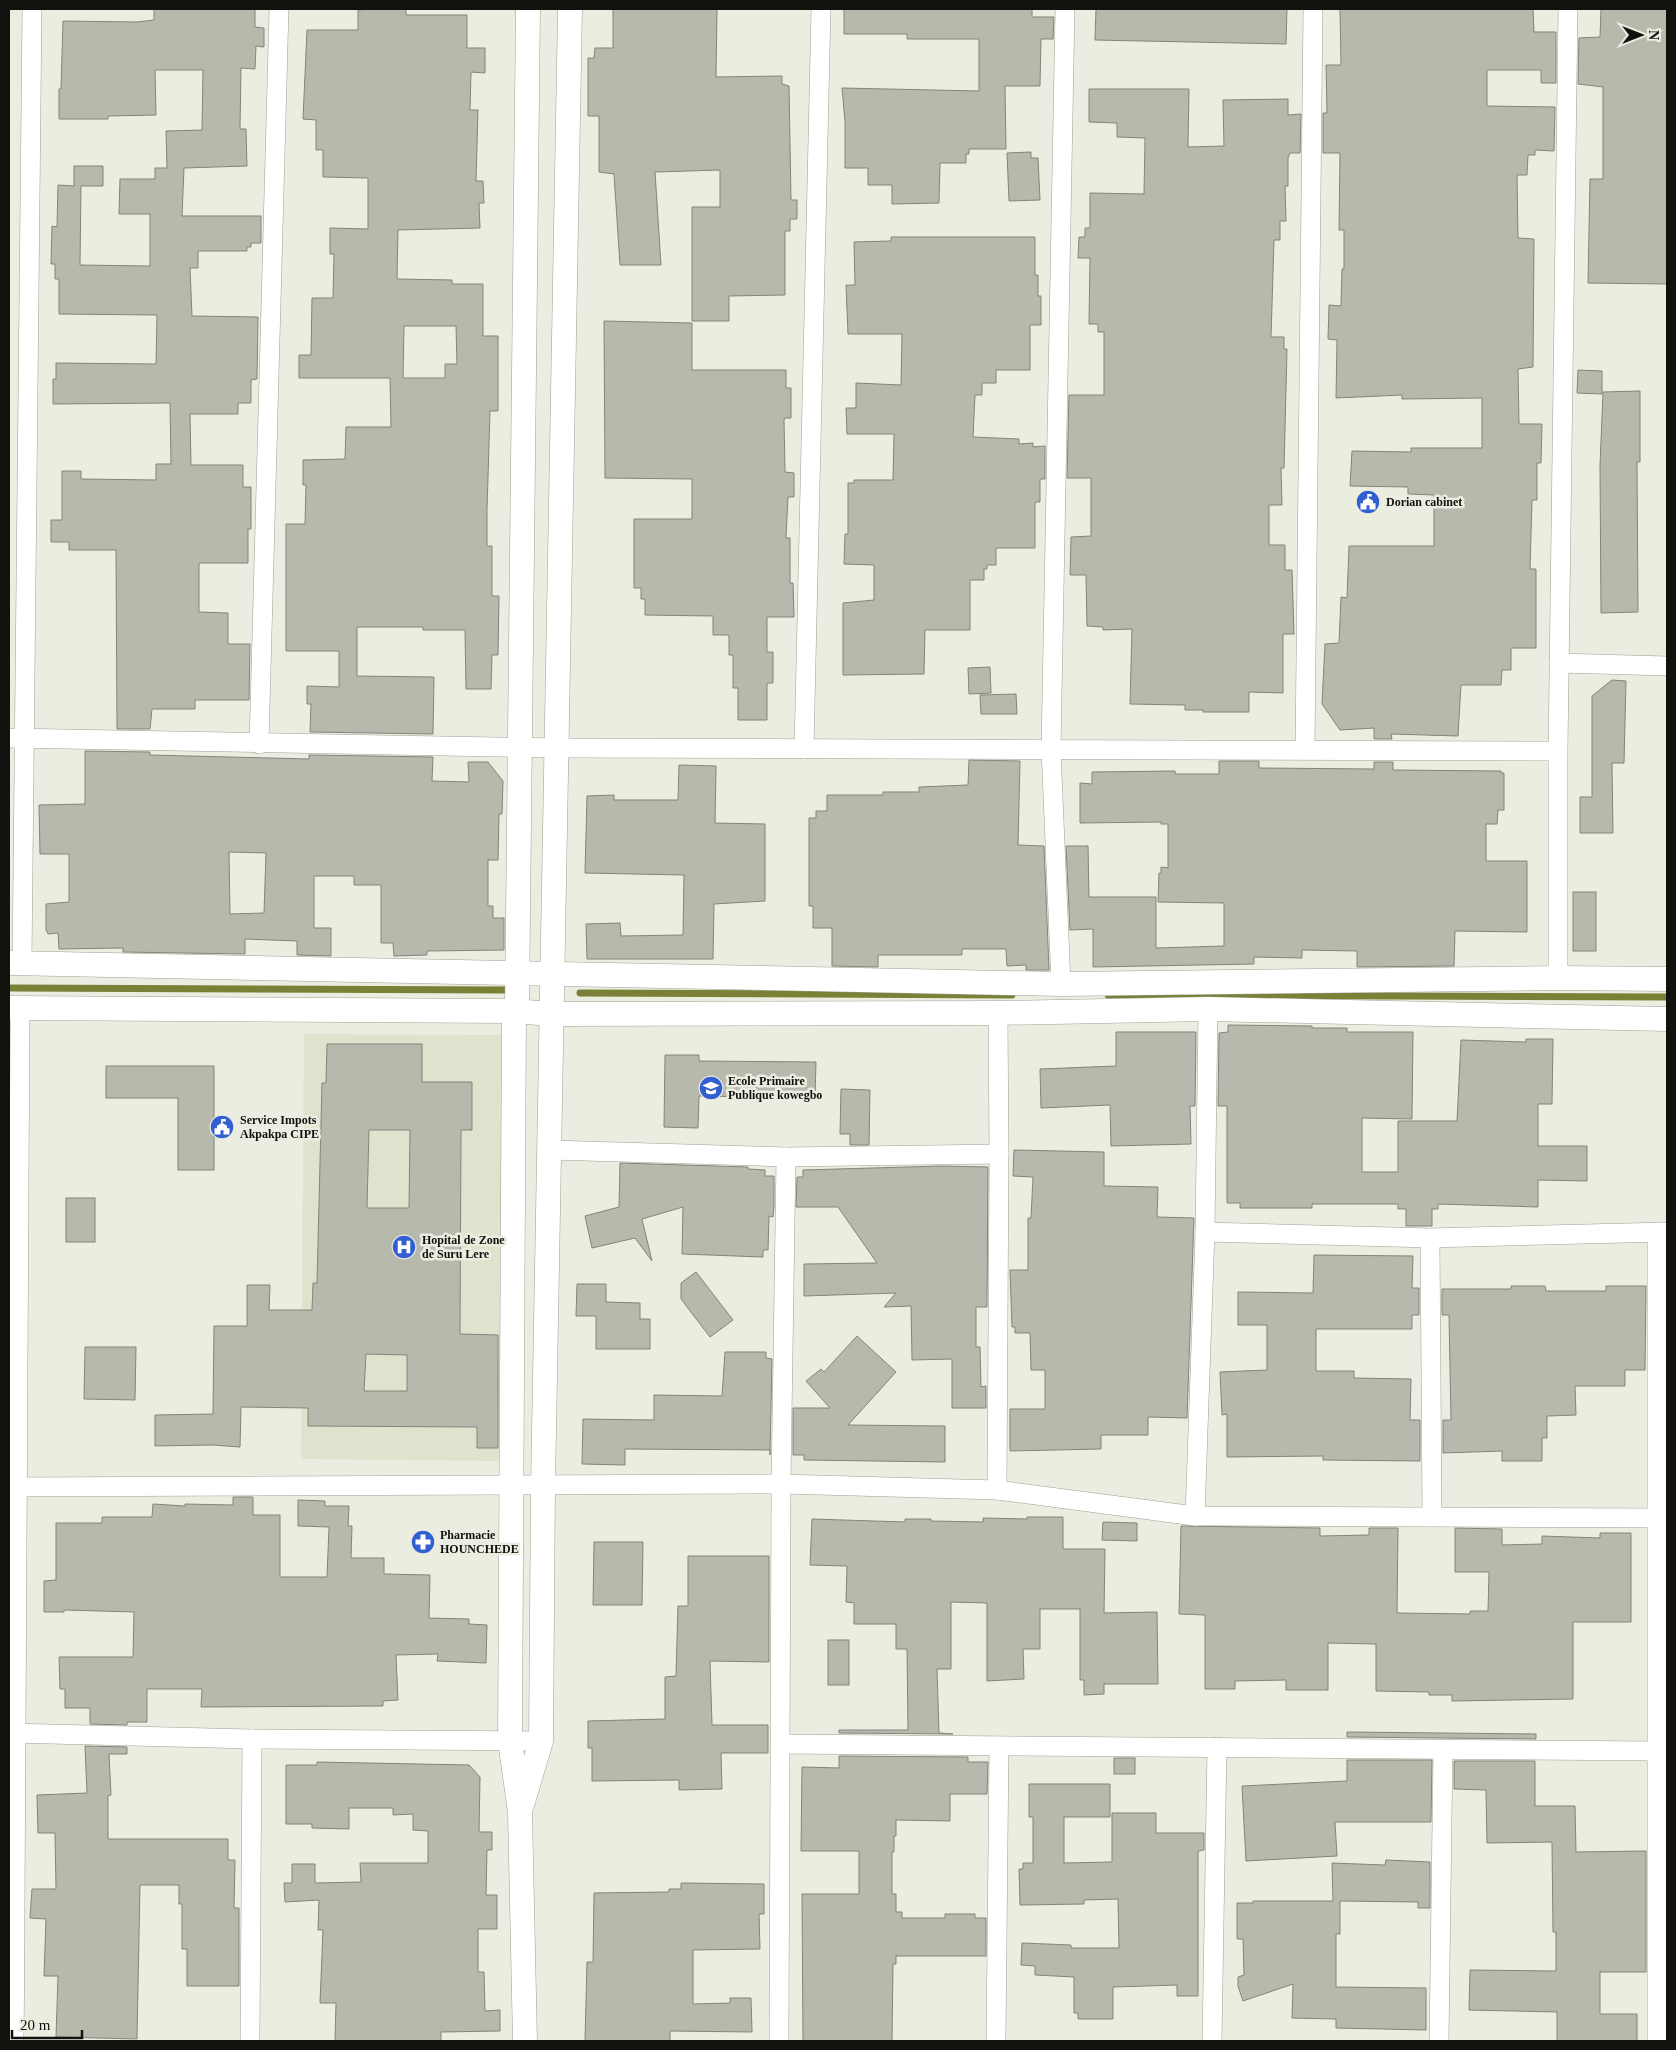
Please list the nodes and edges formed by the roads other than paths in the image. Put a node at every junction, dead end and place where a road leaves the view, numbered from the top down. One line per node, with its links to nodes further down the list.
1 (32, 9): 11 (street)
2 (279, 9): 12 (street)
3 (528, 9): 13 (street)
4 (570, 9): 14 (street)
5 (821, 9): 15 (street)
6 (1065, 9): 16 (street)
7 (1313, 9): 17 (street)
8 (1568, 9): 9 (street)
9 (1559, 662): 10 (street); 18 (street)
10 (1667, 666)
11 (16, 738): 12 (street); 19 (street)
12 (259, 744): 13 (street)
13 (519, 746): 14 (street); 20 (street)
14 (556, 748): 15 (street); 21 (street)
15 (804, 748): 16 (street)
16 (1051, 749): 17 (street); 24 (street)
17 (1304, 750): 18 (street)
18 (1558, 751): 22 (street)
19 (15, 963): 20 (street)
20 (517, 972): 21 (street); 27 (street)
21 (552, 973): 24 (street); 29 (street)
22 (1558, 978): 23 (street); 24 (street)
23 (1667, 979)
24 (1061, 984)
25 (14, 1008): 27 (street); 40 (street)
26 (1208, 1009): 28 (street); 30 (street); 34 (street)
27 (514, 1011): 29 (street); 37 (street)
28 (998, 1013): 29 (street); 32 (street)
29 (551, 1014): 31 (street)
30 (1667, 1019)
31 (550, 1150): 33 (street); 39 (street)
32 (999, 1154): 33 (street); 41 (street)
33 (786, 1157): 38 (street)
34 (1204, 1232): 36 (street); 42 (street)
35 (1662, 1232): 36 (street); 44 (street)
36 (1430, 1238): 43 (street)
37 (512, 1484): 39 (street); 40 (street); 47 (street)
38 (781, 1484): 39 (street); 41 (street); 49 (street)
39 (543, 1486): 48 (street)
40 (12, 1487): 45 (street)
41 (997, 1490): 42 (street)
42 (1195, 1516): 43 (street)
43 (1432, 1516): 44 (street)
44 (1662, 1518): 53 (street)
45 (13, 1733): 46 (street); 55 (street)
46 (252, 1739): 47 (street); 56 (street)
47 (510, 1741): 48 (street); 54 (street)
48 (541, 1741): 54 (street)
49 (781, 1744): 50 (street); 58 (street)
50 (999, 1746): 51 (street); 59 (street)
51 (1217, 1747): 52 (street); 60 (street)
52 (1443, 1749): 53 (street); 61 (street)
53 (1656, 1751): 62 (street)
54 (520, 1812): 57 (street)
55 (14, 2041)
56 (250, 2041)
57 (525, 2041)
58 (779, 2041)
59 (996, 2041)
60 (1212, 2041)
61 (1439, 2041)
62 (1657, 2041)

